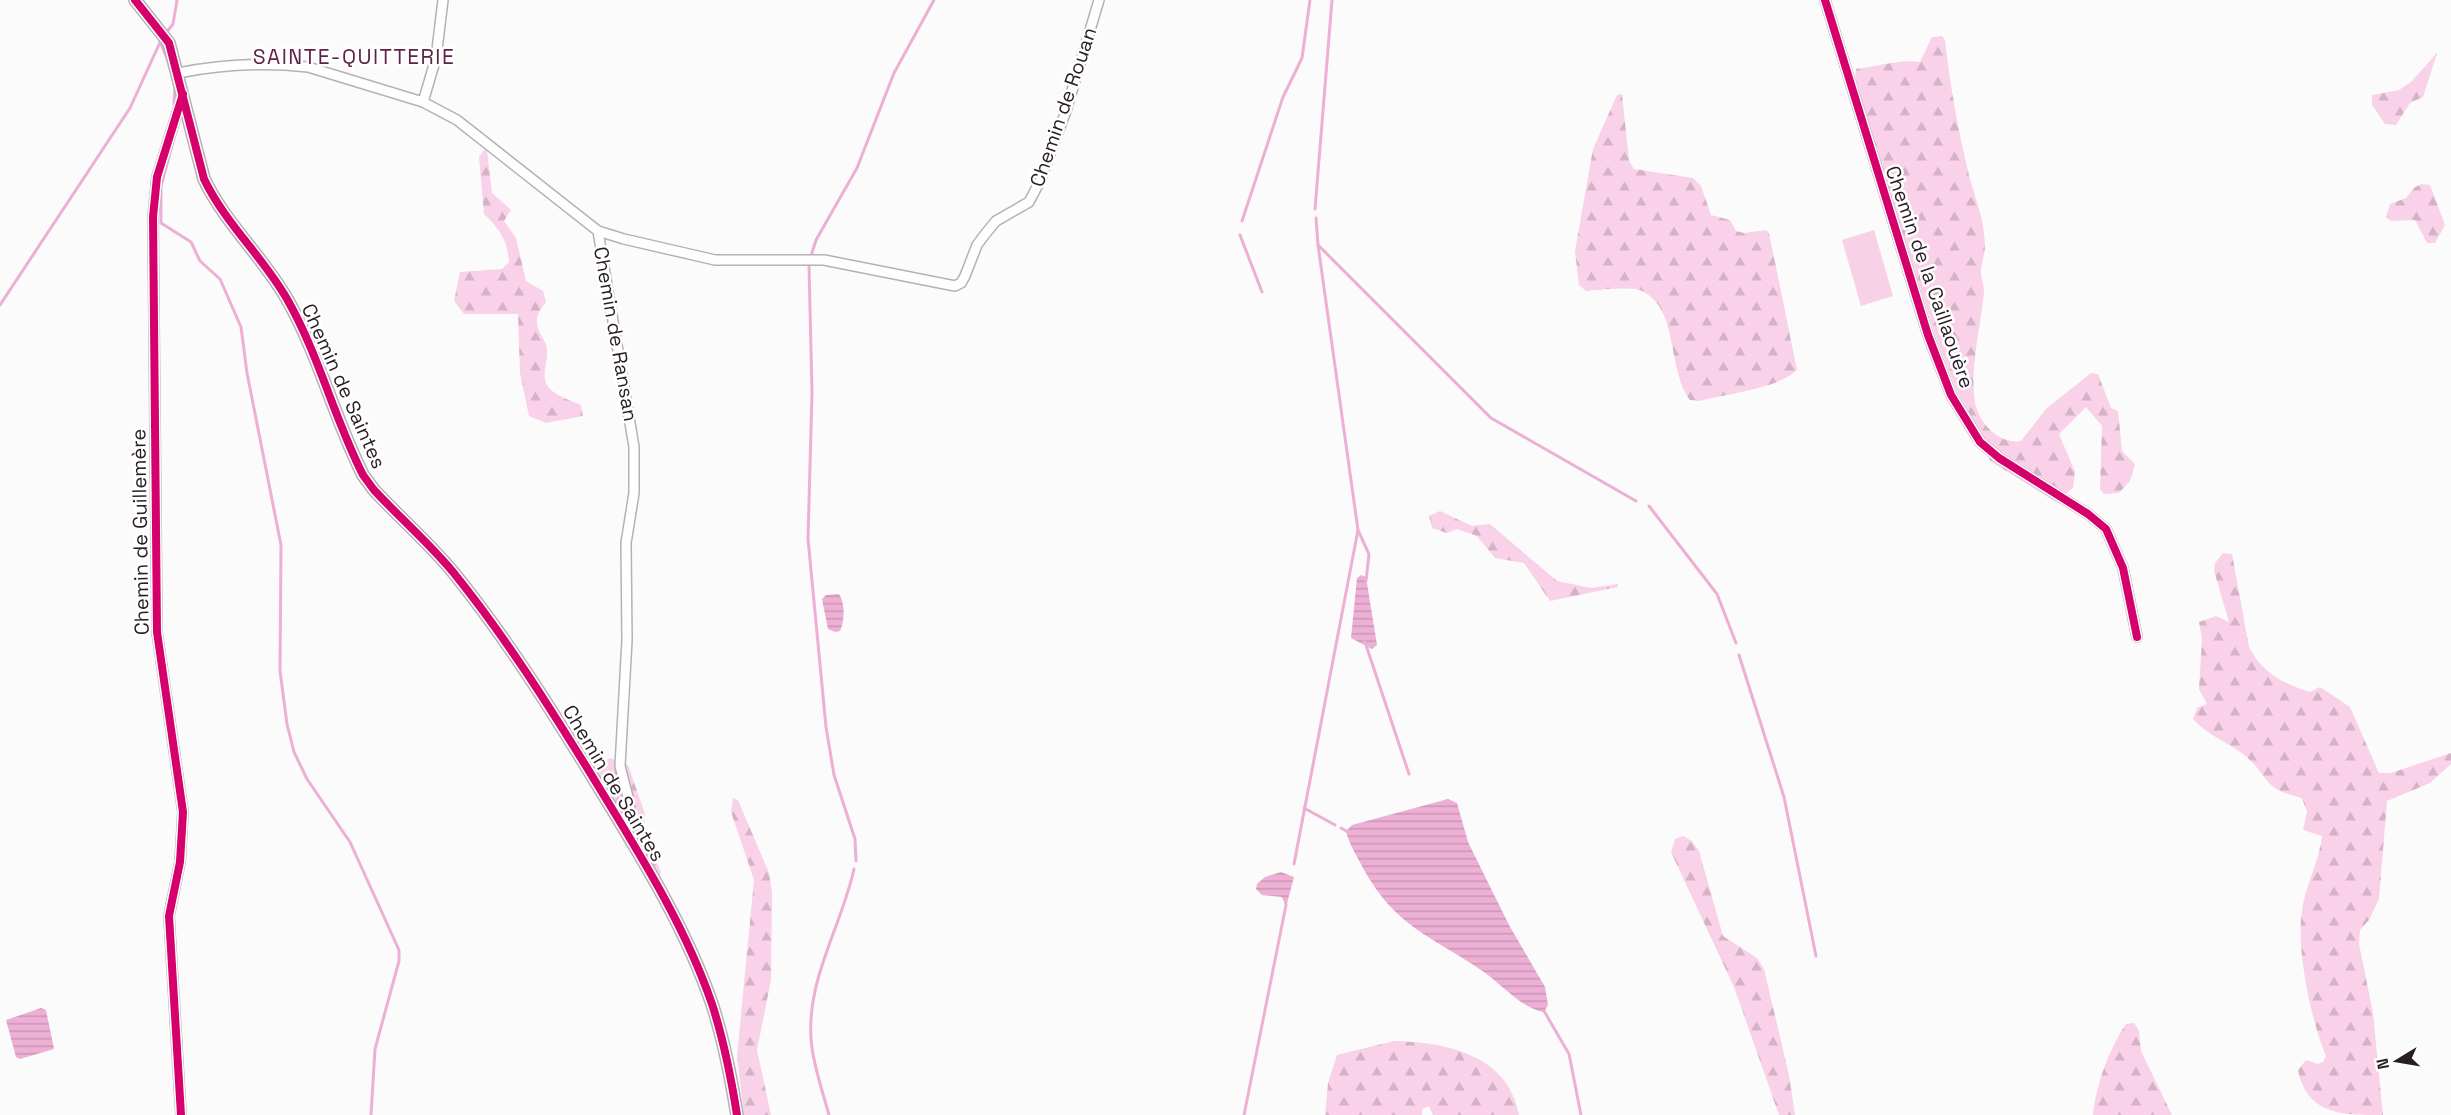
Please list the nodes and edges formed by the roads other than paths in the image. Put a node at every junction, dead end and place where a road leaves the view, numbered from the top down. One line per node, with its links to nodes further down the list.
1 (135, 0): 5 (street, Chemin de Saintes)
2 (442, 0): 7 (street)
3 (1098, 0): 8 (street, Chemin de Rouan)
4 (1825, 0): 9 (street, Chemin de la Caillaouère)
5 (178, 73): 6 (street, Chemin de Saintes); 7 (street, Chemin de Ransan)
6 (183, 94): 10 (street, Chemin de Saintes); 11 (street, Chemin de Guillemère)
7 (423, 102): 8 (street, Chemin de Ransan)
8 (598, 231): 10 (street, Chemin de Ransan)
9 (2137, 637)
10 (625, 830): 12 (street, Chemin de Saintes)
11 (181, 1115)
12 (737, 1115)

